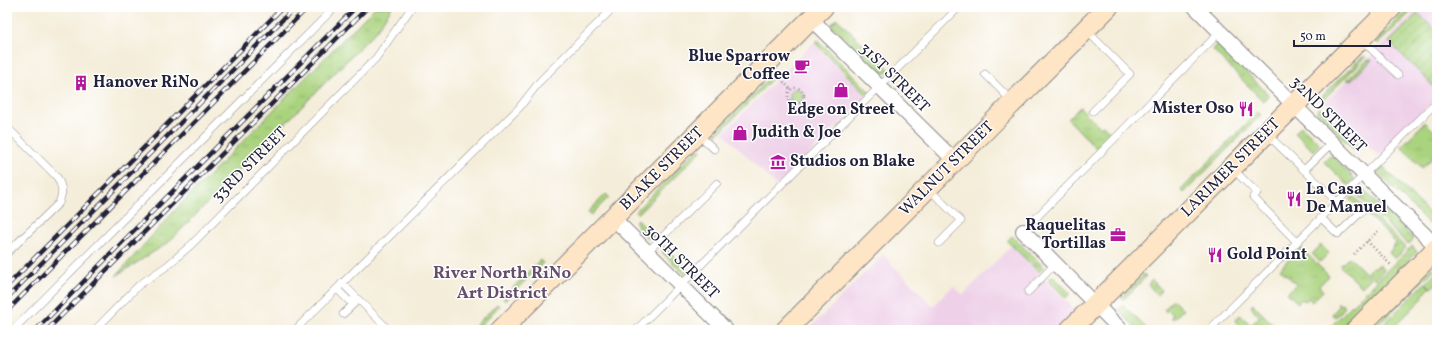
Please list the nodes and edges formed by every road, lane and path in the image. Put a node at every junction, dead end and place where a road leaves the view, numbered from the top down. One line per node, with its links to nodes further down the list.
1 (334, 7): 55 (lane)
2 (412, 7): 56 (lane, 33RD STREET)
3 (614, 7): 50 (lane)
4 (959, 7): 15 (lane)
5 (1108, 7): 9 (street, WALNUT STREET)
6 (1195, 7): 10 (street, 32ND STREET)
7 (1392, 7): 11 (street, LARIMER STREET)
8 (817, 13): 15 (street, 31ST STREET); 24 (street, BLAKE STREET)
9 (1086, 30): 19 (street, WALNUT STREET); 22 (lane)
10 (1220, 32): 20 (street, 32ND STREET); 39 (lane)
11 (1361, 38): 13 (lane); 20 (street, LARIMER STREET)
12 (985, 74): 19 (lane)
13 (1398, 75)
14 (778, 76): 16 (path)
15 (879, 87): 28 (street, 31ST STREET); 49 (lane)
16 (791, 90): 17 (path); 17 (path)
17 (790, 101): 21 (path)
18 (1437, 102): 31 (lane)
19 (1013, 103): 28 (street, WALNUT STREET)
20 (1294, 105): 25 (street, LARIMER STREET); 26 (street, 32ND STREET)
21 (790, 110)
22 (1093, 111)
23 (7, 127): 45 (lane)
24 (697, 133): 27 (lane); 36 (street, BLAKE STREET)
25 (1266, 133): 29 (street, LARIMER STREET); 30 (lane)
26 (1332, 143): 30 (lane); 31 (street, 32ND STREET)
27 (714, 149)
28 (955, 161): 33 (street, WALNUT STREET)
29 (1232, 168): 41 (lane); 53 (street, LARIMER STREET)
30 (1304, 170): 34 (lane)
31 (1364, 175): 34 (lane); 43 (street, 32ND STREET)
32 (717, 184): 44 (lane)
33 (928, 188): 42 (lane); 62 (street, WALNUT STREET)
34 (1337, 202): 37 (lane)
35 (1362, 211): 37 (lane)
36 (613, 218): 44 (street, 30TH STREET); 59 (street, BLAKE STREET)
37 (1321, 218): 41 (lane)
38 (1380, 229): 40 (path)
39 (1022, 231): 47 (street)
40 (1367, 241): 46 (path); 48 (path)
41 (1298, 242): 65 (lane)
42 (939, 243)
43 (1437, 248): 66 (street)
44 (647, 252): 49 (street, 30TH STREET)
45 (7, 253)
46 (1354, 254)
47 (1055, 264): 51 (lane); 53 (street)
48 (1391, 265)
49 (681, 285): 60 (lane); 61 (street, 30TH STREET)
50 (339, 286): 52 (lane); 57 (lane)
51 (1028, 292)
52 (358, 300): 54 (lane); 58 (lane)
53 (1095, 305): 63 (street, LARIMER STREET); 64 (street)
54 (343, 314)
55 (13, 330)
56 (95, 330)
57 (295, 330)
58 (389, 330)
59 (500, 330)
60 (636, 330)
61 (726, 330)
62 (786, 330)
63 (1070, 330)
64 (1121, 330)
65 (1209, 330)
66 (1356, 330)

